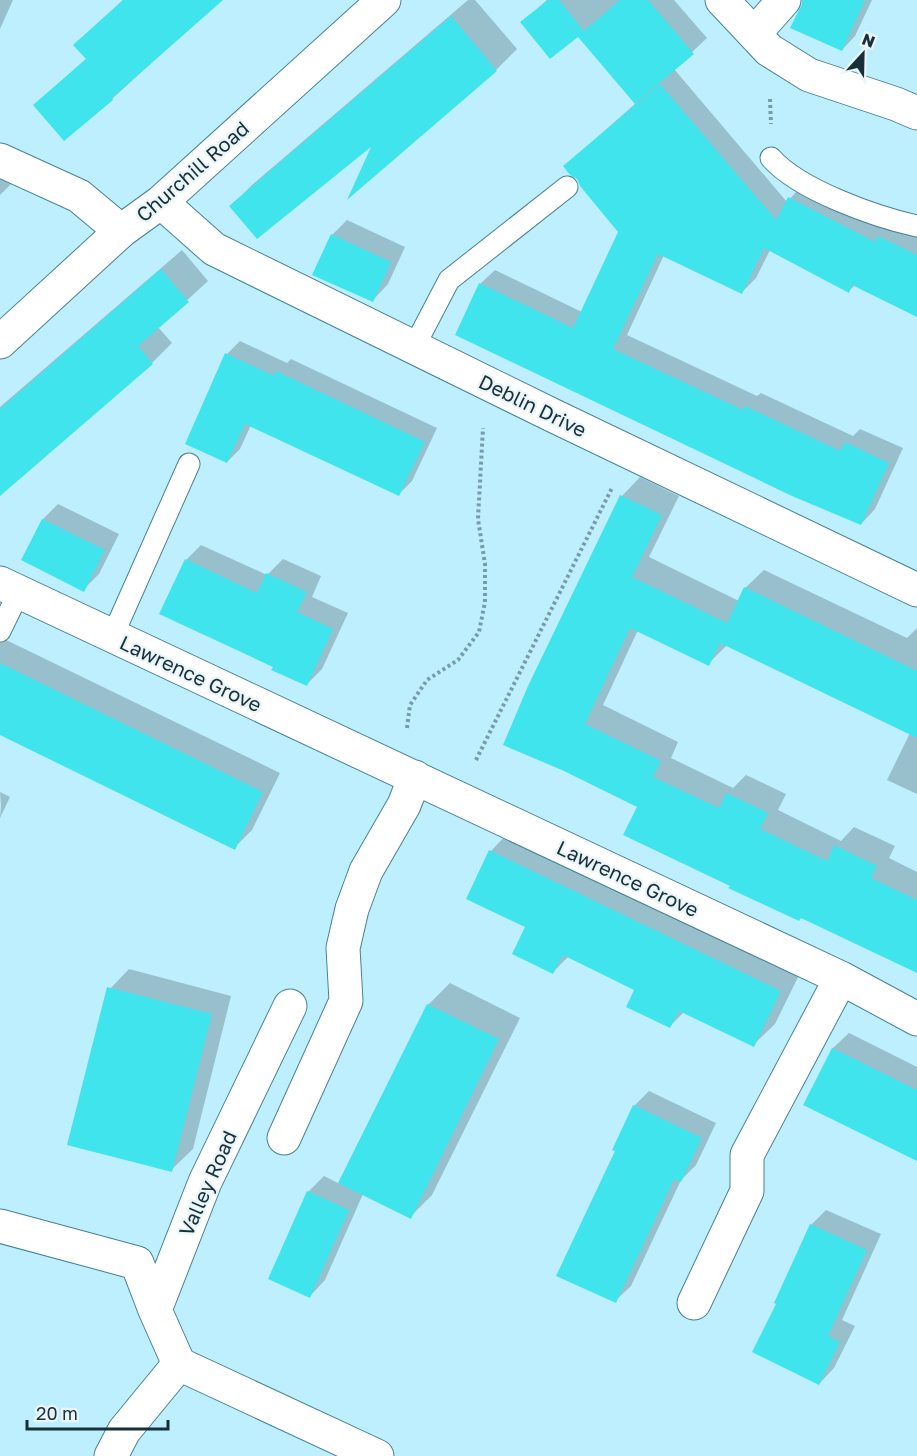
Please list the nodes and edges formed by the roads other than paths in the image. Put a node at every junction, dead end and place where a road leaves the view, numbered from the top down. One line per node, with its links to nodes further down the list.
1 (384, 0): 9 (street, Churchill Road)
2 (722, 0): 4 (street)
3 (784, 0): 4 (street)
4 (762, 42): 5 (street)
5 (917, 113)
6 (771, 158): 10 (lane)
7 (0, 160): 11 (street)
8 (567, 187): 13 (lane)
9 (161, 202): 11 (street, Churchill Road); 13 (street, Deblin Drive)
10 (917, 226)
11 (122, 231): 12 (street, Churchill Road)
12 (0, 342)
13 (414, 347): 16 (street, Deblin Drive)
14 (189, 464): 18 (lane)
15 (9, 588): 17 (lane); 18 (street, Lawrence Grove)
16 (917, 590)
17 (0, 631)
18 (111, 637): 19 (street, Lawrence Grove)
19 (408, 774): 20 (street, Lawrence Grove); 23 (street)
20 (841, 978): 22 (street, Lawrence Grove); 25 (street)
21 (290, 1006): 26 (street, Valley Road)
22 (917, 1019)
23 (284, 1138)
24 (0, 1227): 26 (street)
25 (694, 1303)
26 (155, 1310): 27 (street)
27 (179, 1364): 28 (street); 29 (street)
28 (111, 1456)
29 (377, 1456)

